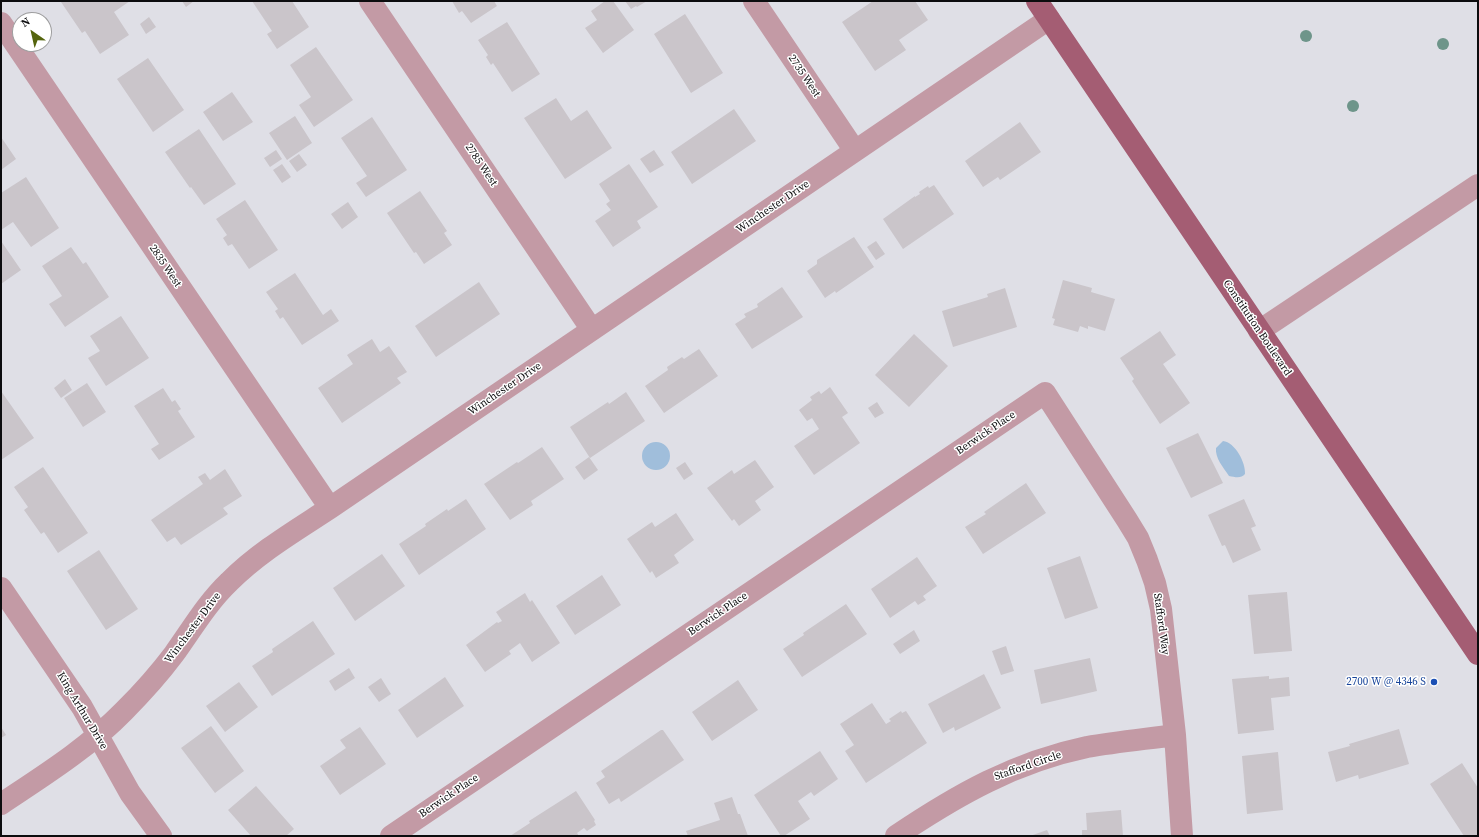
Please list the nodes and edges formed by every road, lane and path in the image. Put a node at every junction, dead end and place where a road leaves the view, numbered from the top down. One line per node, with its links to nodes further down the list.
1 (370, 1): 8 (street, 2785 West)
2 (754, 1): 6 (street, 2735 West)
3 (1037, 1): 4 (main road, Constitution Boulevard)
4 (1049, 19): 6 (street, Winchester Drive); 9 (main road, Constitution Boulevard)
5 (1, 23): 11 (street, 2835 West)
6 (855, 151): 8 (street, Winchester Drive)
7 (1478, 185): 9 (street)
8 (592, 330): 11 (street, Winchester Drive)
9 (1259, 331): 13 (main road, Constitution Boulevard)
10 (1045, 394): 15 (street, Stafford Way); 18 (street, Berwick Place)
11 (330, 508): 14 (street, Winchester Drive)
12 (1, 588): 14 (street, King Arthur Drive)
13 (1478, 654)
14 (98, 735): 16 (street, Winchester Drive); 17 (street, King Arthur Drive)
15 (1175, 735): 19 (street, Stafford Circle); 20 (street, Stafford Way)
16 (1, 804)
17 (161, 836)
18 (391, 836)
19 (896, 836)
20 (1182, 836)

